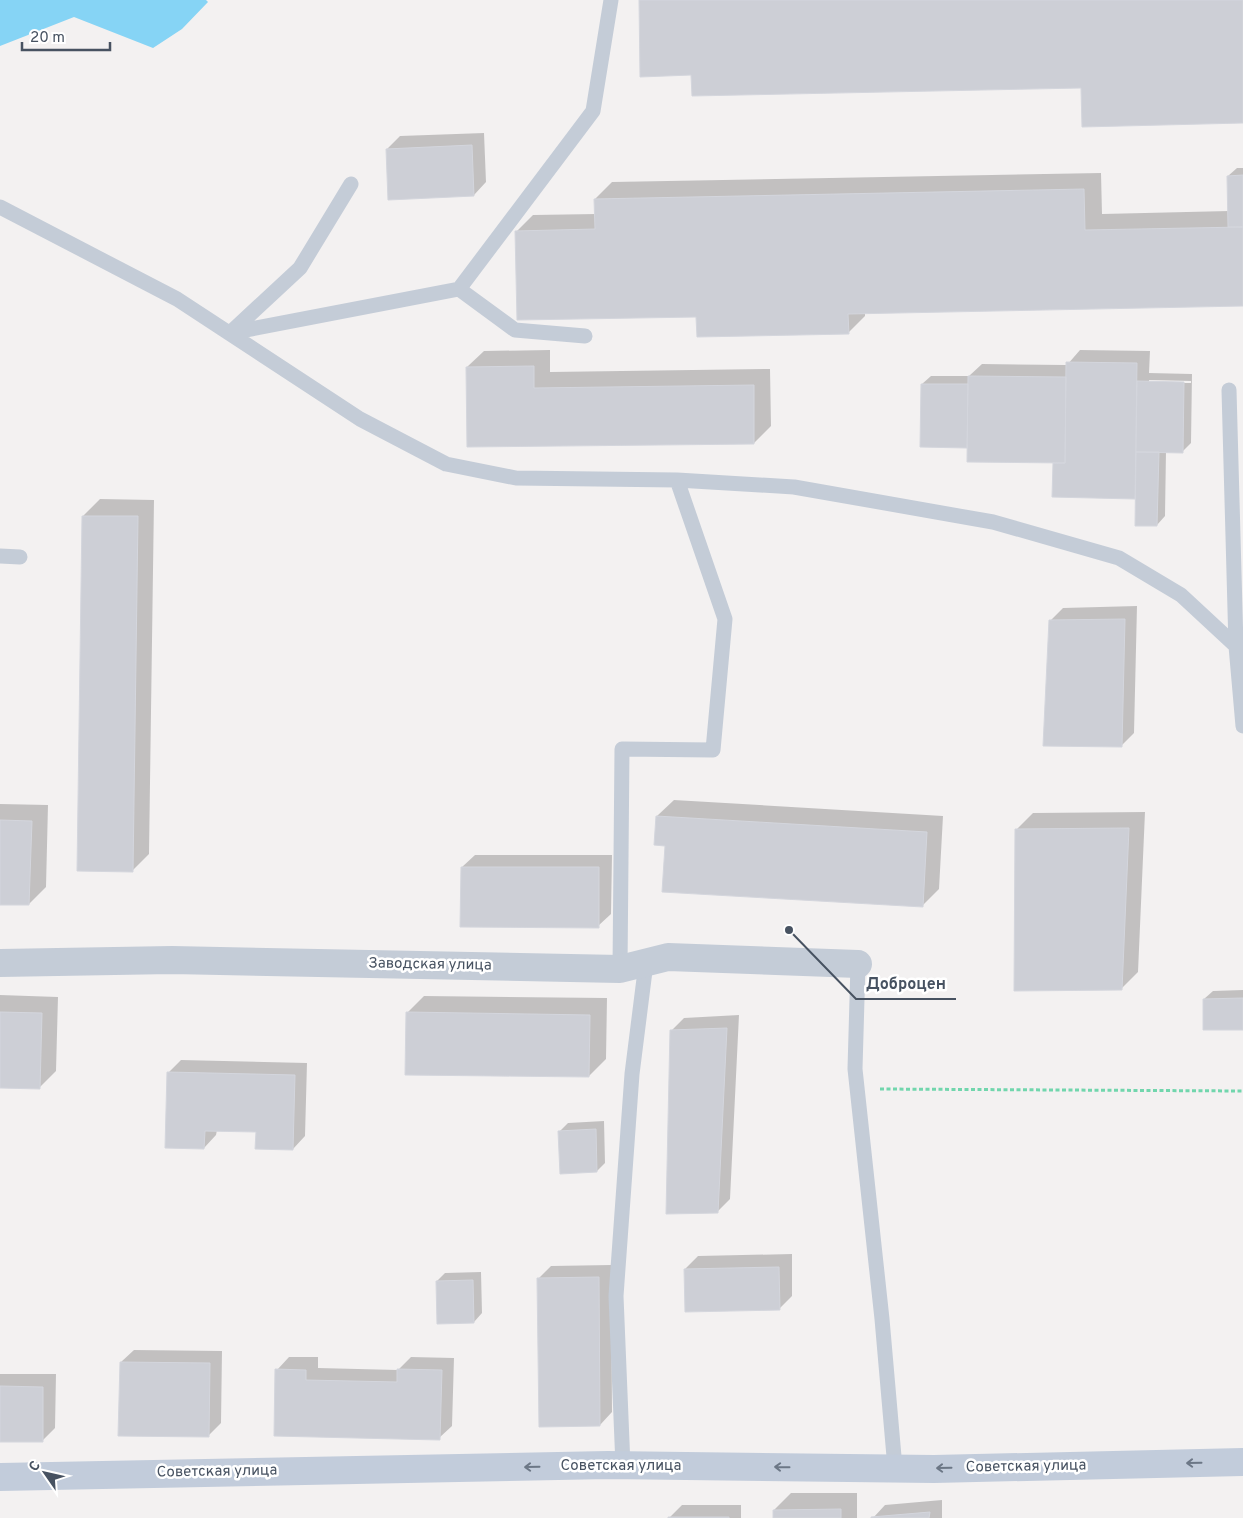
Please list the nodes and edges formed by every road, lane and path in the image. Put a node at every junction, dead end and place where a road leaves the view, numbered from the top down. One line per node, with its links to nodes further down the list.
1 (611, 0): 4 (lane)
2 (351, 184): 5 (lane)
3 (0, 207): 5 (lane)
4 (459, 288): 5 (lane); 6 (lane)
5 (230, 333): 8 (lane)
6 (585, 336)
7 (1229, 390): 11 (lane)
8 (677, 480): 11 (lane); 16 (lane)
9 (0, 556): 10 (lane)
10 (20, 557)
11 (1236, 646): 12 (lane)
12 (1243, 726)
13 (0, 963): 16 (street, Заводская улица)
14 (646, 963): 15 (street, Заводская улица); 16 (street, Заводская улица); 20 (lane)
15 (858, 964): 17 (lane)
16 (620, 969)
17 (857, 1089): 18 (path); 21 (lane)
18 (1243, 1091)
19 (1243, 1462): 21 (main road, Советская улица, one-way to 21)
20 (623, 1466): 21 (main road, Советская улица, one-way to 20); 22 (main road, Советская улица, one-way to 22)
21 (895, 1468)
22 (0, 1477)

